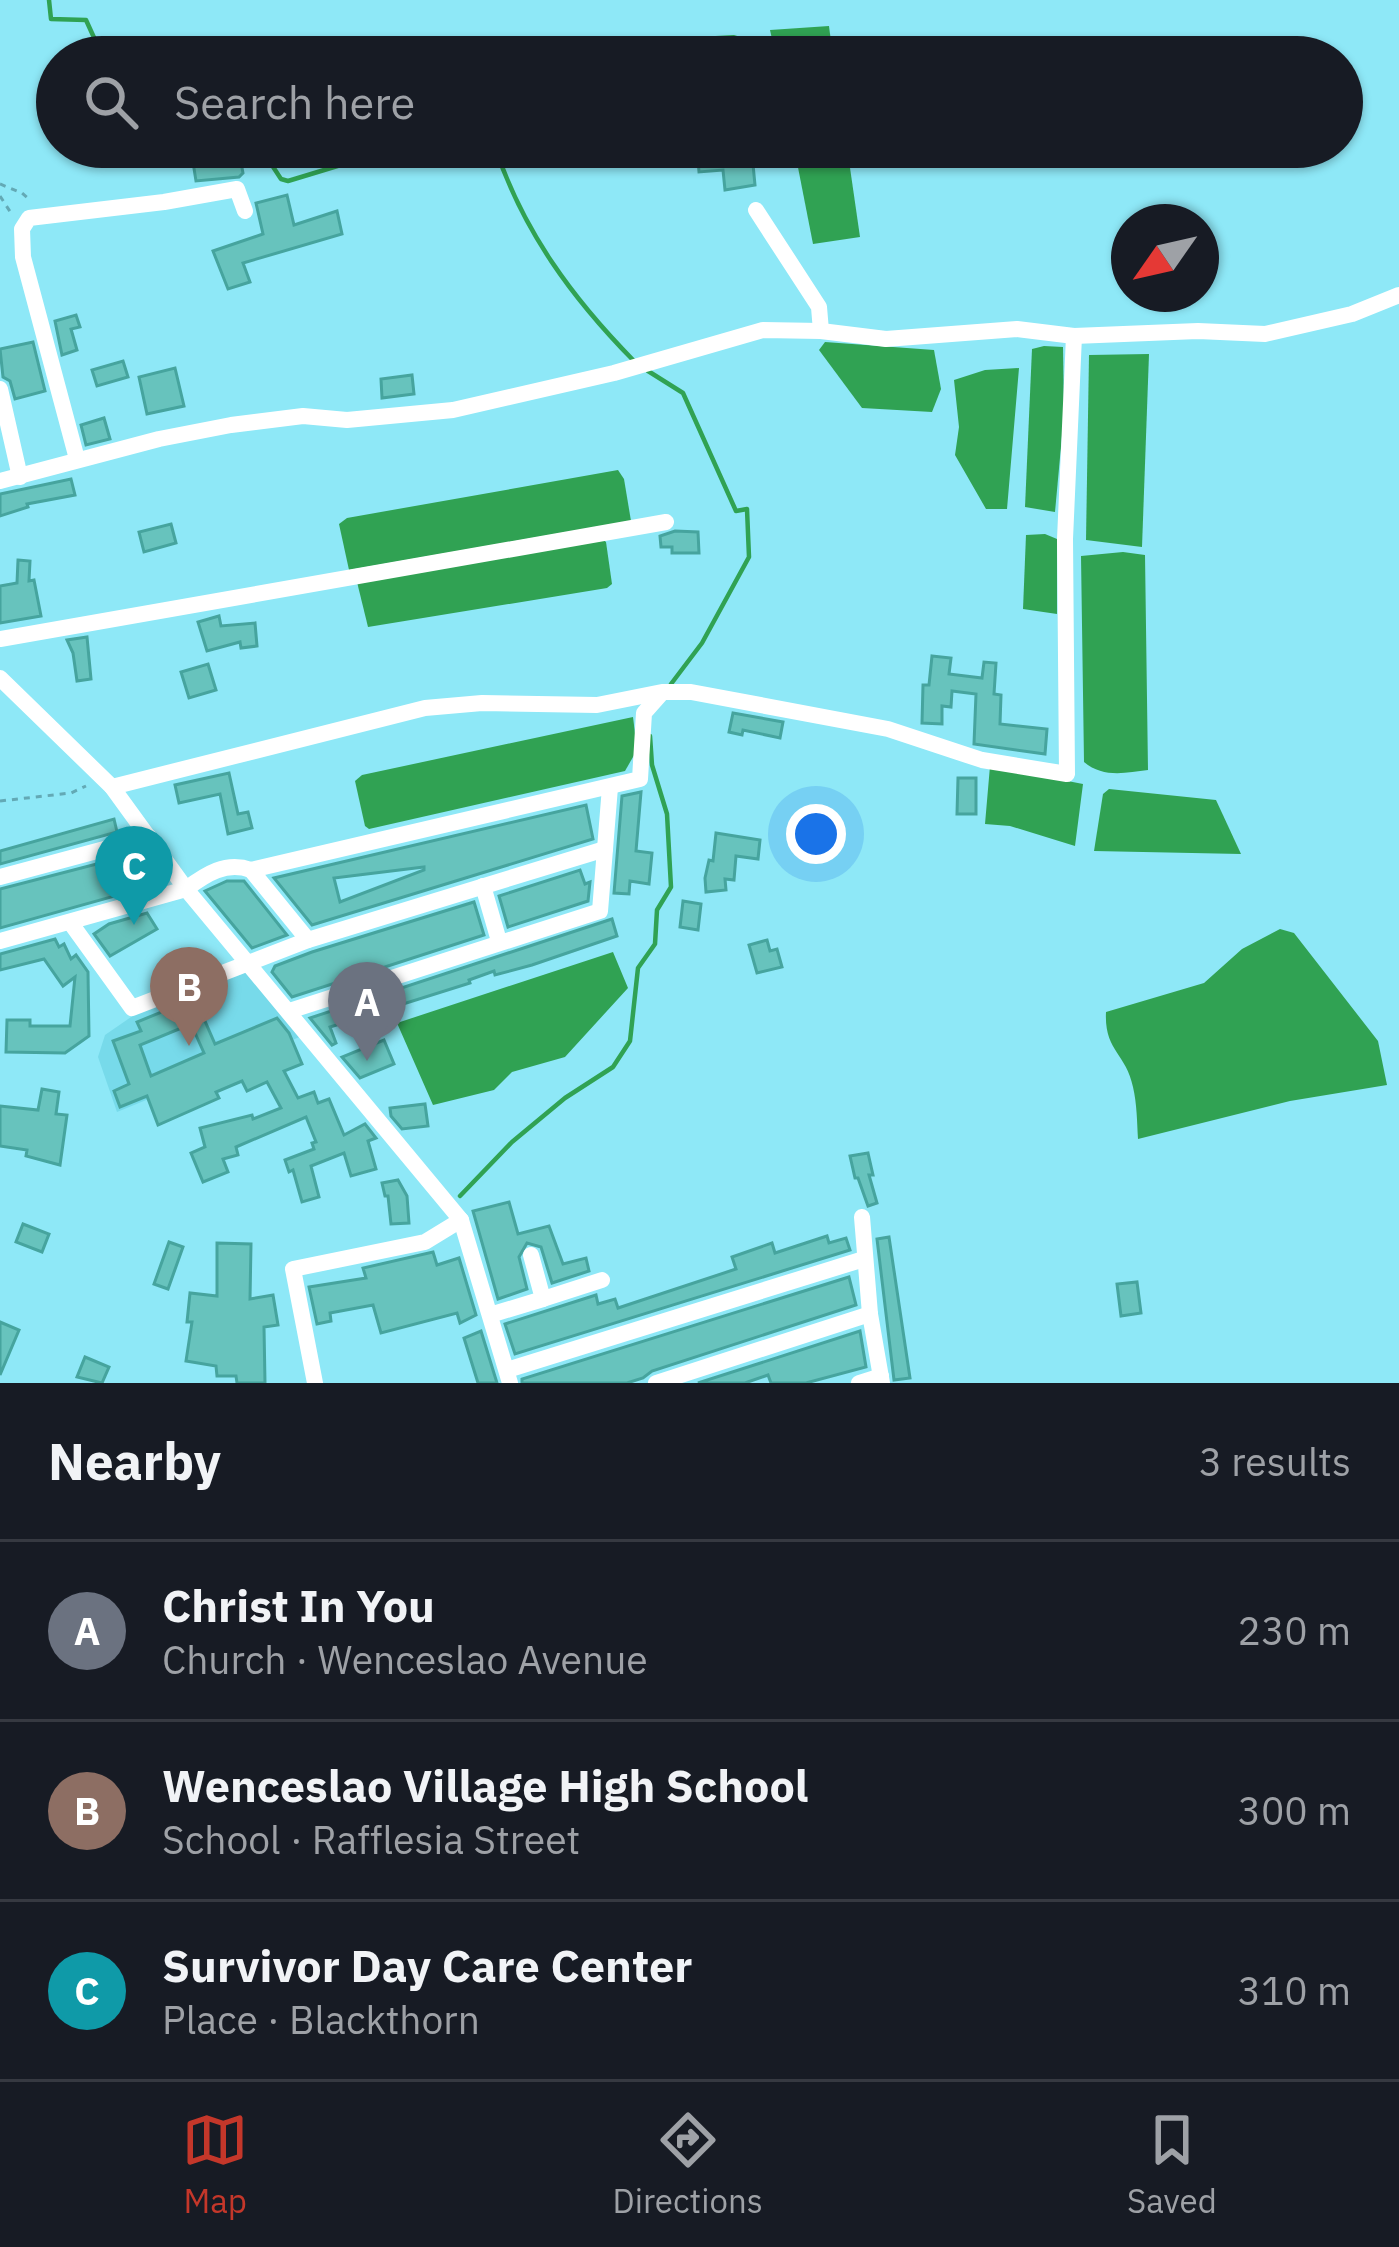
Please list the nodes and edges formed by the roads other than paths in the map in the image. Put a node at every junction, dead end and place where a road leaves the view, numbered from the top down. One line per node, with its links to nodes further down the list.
1 (756, 209): 4 (street)
2 (245, 211): 7 (street)
3 (1399, 295): 5 (street)
4 (821, 331): 5 (street); 7 (street)
5 (1074, 336): 13 (street)
6 (0, 389): 8 (street)
7 (76, 459): 8 (street)
8 (20, 477): 9 (street)
9 (0, 482)
10 (666, 522): 11 (street)
11 (0, 639)
12 (0, 678): 14 (street)
13 (660, 694): 14 (street); 15 (street)
14 (107, 783): 16 (street)
15 (610, 787): 17 (street); 18 (street)
16 (149, 837): 19 (street); 21 (street)
17 (605, 849): 20 (street); 25 (street)
18 (251, 870): 21 (street); 23 (street)
19 (0, 878)
20 (483, 886): 23 (street); 25 (street)
21 (186, 889): 22 (street); 26 (street)
22 (70, 922): 24 (street); 26 (street)
23 (308, 940): 26 (street)
24 (0, 941)
25 (499, 941): 27 (street)
26 (249, 963): 27 (street)
27 (289, 1011): 29 (street)
28 (862, 1217): 31 (street)
29 (461, 1220): 35 (street); 38 (street)
30 (531, 1255): 33 (street)
31 (864, 1259): 34 (street); 36 (street)
32 (602, 1280): 33 (street)
33 (543, 1299): 35 (street)
34 (870, 1314): 37 (street); 39 (street)
35 (490, 1315): 36 (street)
36 (508, 1376)
37 (882, 1380): 40 (street)
38 (315, 1383)
39 (656, 1383)
40 (859, 1383)

